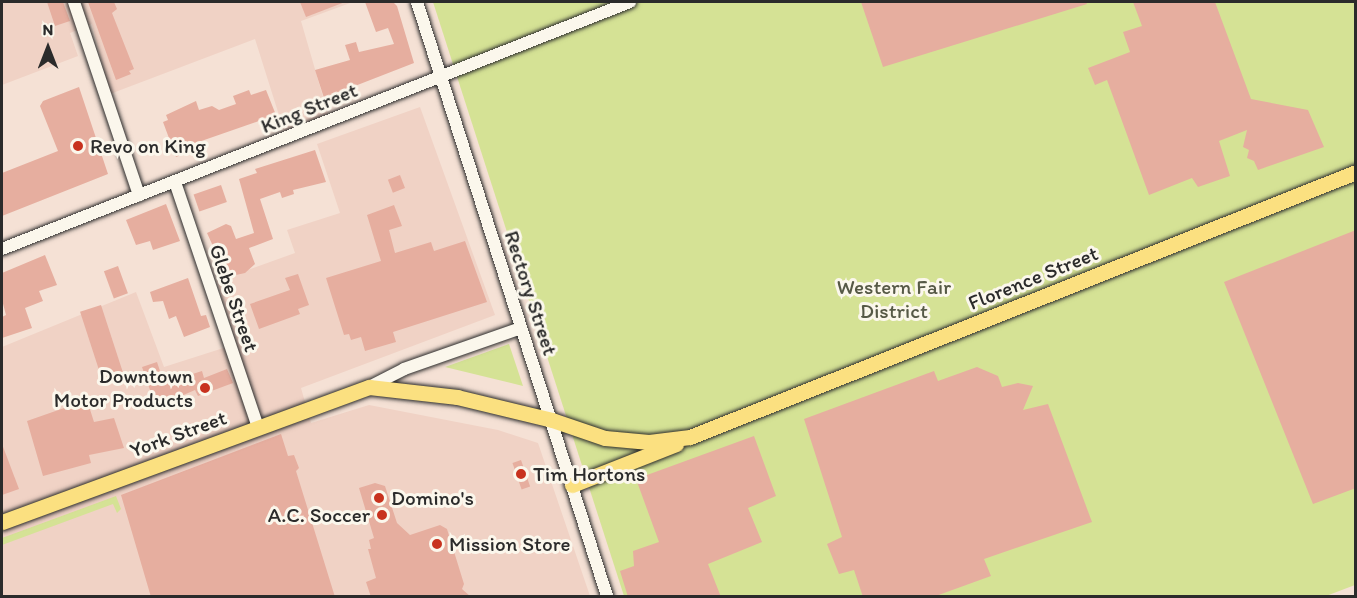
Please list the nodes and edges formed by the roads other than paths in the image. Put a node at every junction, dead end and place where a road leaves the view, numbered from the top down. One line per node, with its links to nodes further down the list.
1 (74, 2): 7 (street)
2 (417, 2): 4 (street, Rectory Street)
3 (630, 2): 4 (street, King Street)
4 (441, 76): 6 (street, King Street); 9 (street, Rectory Street)
5 (1356, 172): 13 (main road, Florence Street)
6 (175, 182): 7 (street, King Street); 12 (street, Glebe Street)
7 (139, 195): 8 (street, King Street)
8 (2, 249)
9 (521, 328): 10 (street, York Street); 11 (street, Rectory Street)
10 (369, 387): 11 (main road, York Street); 12 (main road, York Street)
11 (552, 420): 13 (main road, Florence Street); 14 (street, Rectory Street)
12 (258, 427): 15 (main road, York Street)
13 (690, 437): 14 (main road)
14 (572, 485): 16 (street, Rectory Street)
15 (2, 522)
16 (607, 597)

